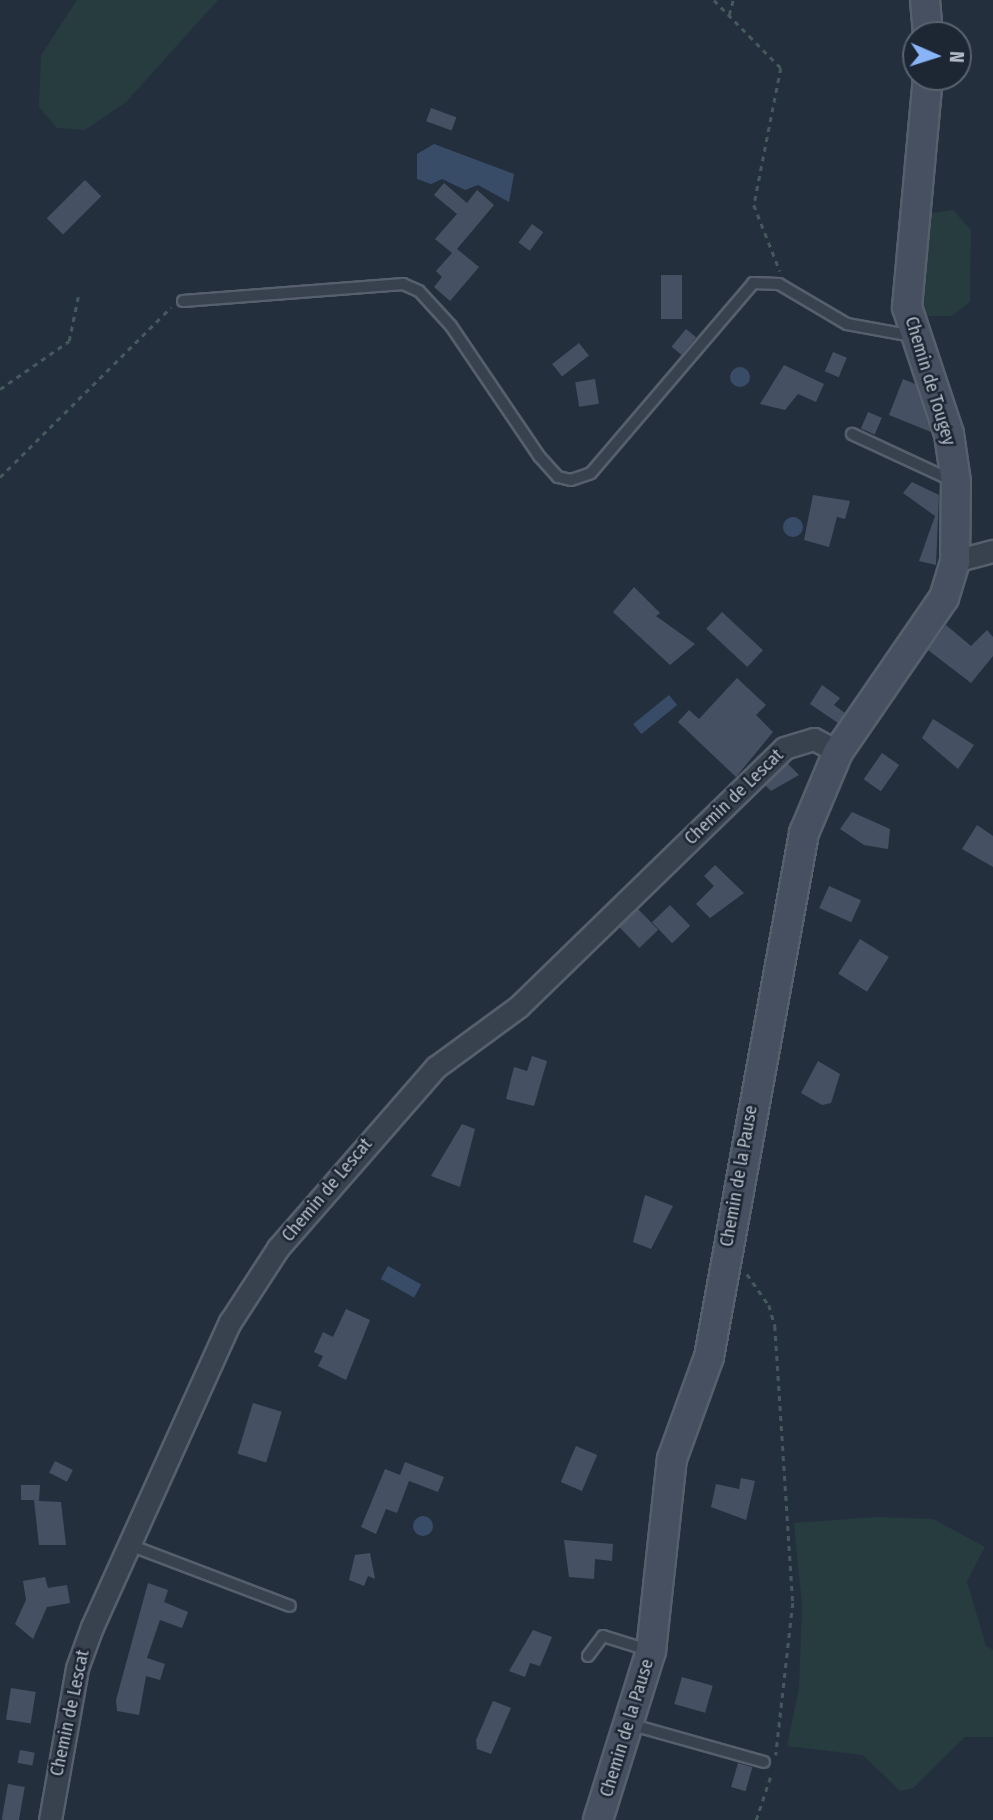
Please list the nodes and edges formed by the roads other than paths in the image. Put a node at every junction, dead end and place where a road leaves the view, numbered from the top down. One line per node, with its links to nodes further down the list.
1 (925, 0): 2 (street)
2 (927, 21)
3 (926, 91): 5 (street, Chemin de Tougey)
4 (183, 301): 5 (lane)
5 (913, 335): 7 (street, Chemin de Tougey)
6 (852, 435): 7 (lane)
7 (956, 482): 9 (street, Chemin de Tougey)
8 (993, 551): 9 (street)
9 (955, 561): 10 (street, Chemin de la Pause)
10 (838, 752): 11 (street, Chemin de Lescat); 13 (street, Chemin de la Pause)
11 (127, 1544): 12 (lane); 17 (street, Chemin de Lescat)
12 (290, 1606)
13 (651, 1651): 14 (lane); 15 (street, Chemin de la Pause)
14 (588, 1656)
15 (628, 1723): 16 (lane); 18 (street, Chemin de la Pause)
16 (764, 1762)
17 (50, 1820)
18 (598, 1820)

